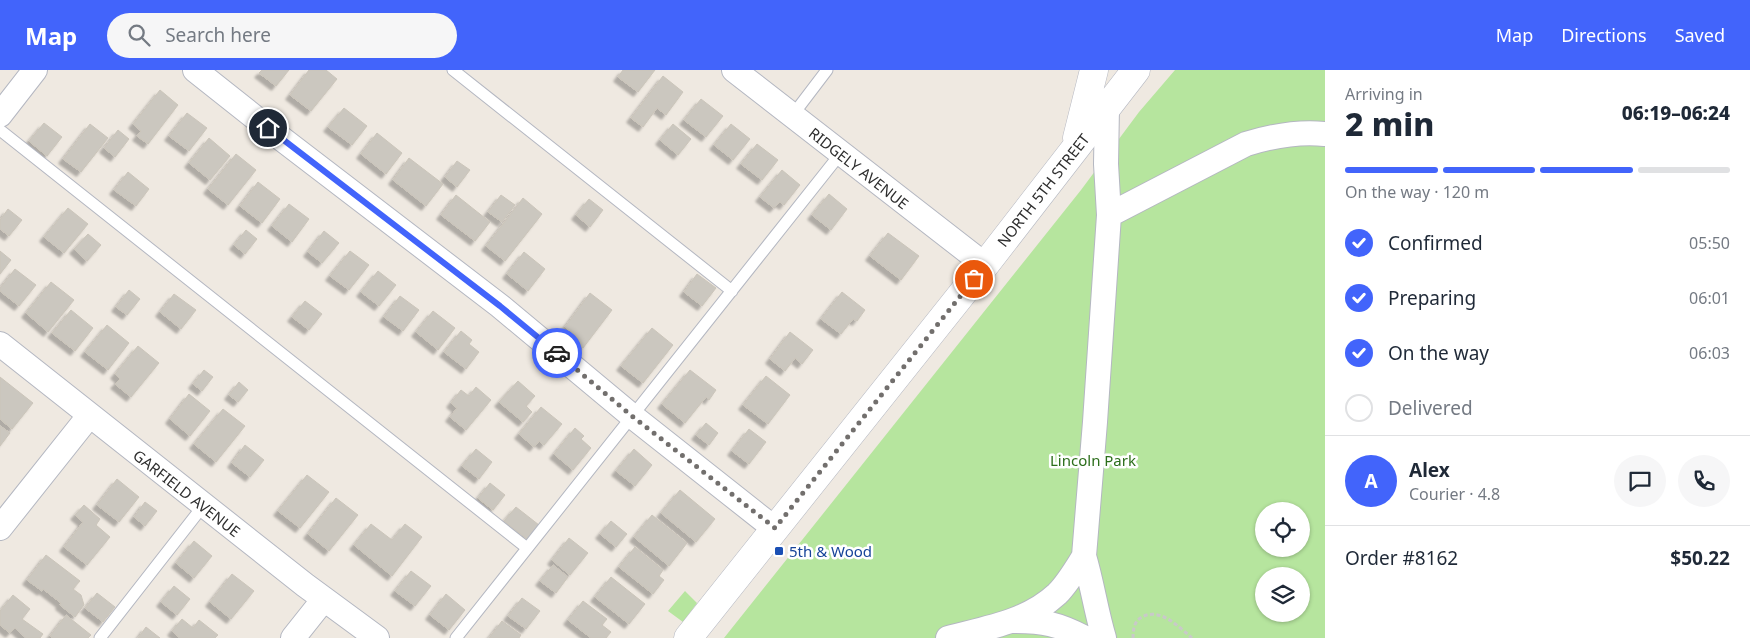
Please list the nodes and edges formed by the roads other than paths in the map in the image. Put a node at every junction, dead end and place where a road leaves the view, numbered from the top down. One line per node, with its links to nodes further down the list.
1 (35, 70): 10 (street)
2 (195, 70): 21 (street)
3 (453, 70): 18 (lane)
4 (734, 70): 11 (street, RIDGELY AVENUE)
5 (827, 70): 11 (lane)
6 (1094, 70): 14 (main road)
7 (1109, 70): 9 (main road)
8 (1136, 70): 9 (main road, NORTH 5TH STREET)
9 (1107, 107): 14 (main road, NORTH 5TH STREET); 16 (street)
10 (0, 115)
11 (792, 116): 15 (street, RIDGELY AVENUE)
12 (0, 130): 25 (lane)
13 (1325, 134): 16 (street)
14 (1073, 152): 17 (main road, NORTH 5TH STREET)
15 (841, 153): 17 (street, RIDGELY AVENUE); 18 (lane)
16 (1109, 214): 26 (street)
17 (985, 265): 24 (main road, NORTH 5TH STREET)
18 (732, 291): 21 (lane)
19 (0, 344): 20 (street, GARFIELD AVENUE)
20 (89, 416): 22 (street, GARFIELD AVENUE); 23 (street)
21 (632, 416): 24 (street); 25 (lane)
22 (203, 506): 27 (street, GARFIELD AVENUE); 29 (lane)
23 (0, 528)
24 (775, 528): 33 (main road, NORTH 5TH STREET)
25 (527, 548): 32 (lane)
26 (1084, 556): 28 (street); 36 (street)
27 (324, 599): 30 (street); 31 (street, GARFIELD AVENUE)
28 (1014, 621): 34 (street); 35 (street)
29 (100, 638)
30 (293, 638)
31 (377, 638)
32 (456, 638)
33 (688, 638)
34 (948, 638)
35 (1086, 638)
36 (1104, 638)

